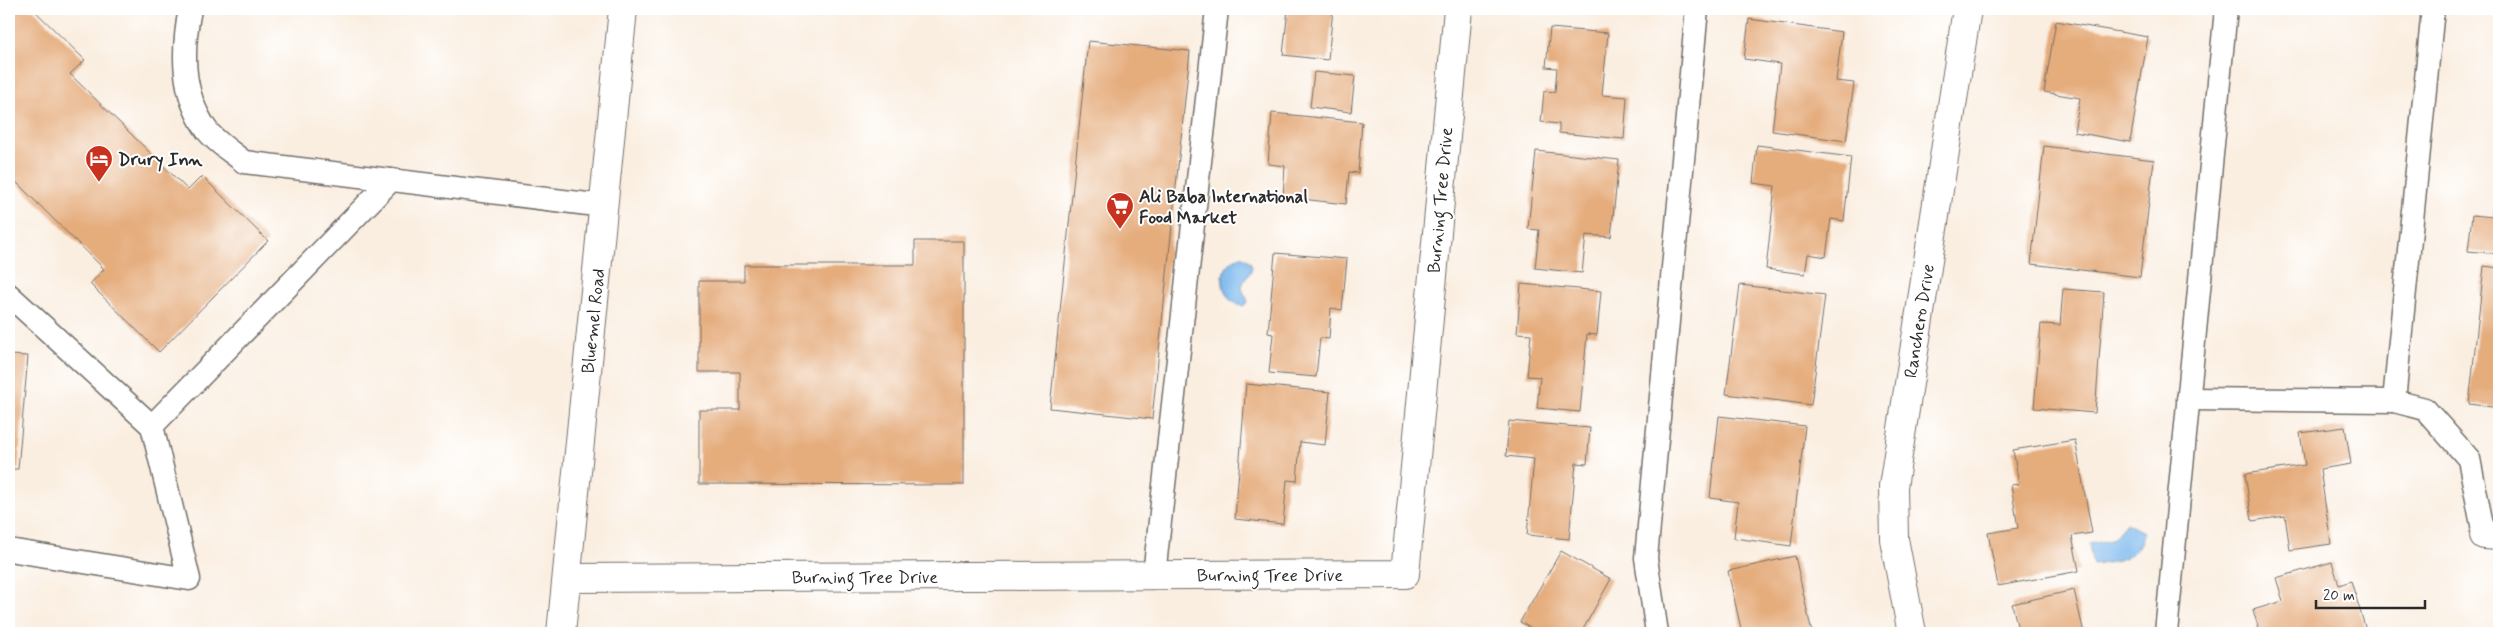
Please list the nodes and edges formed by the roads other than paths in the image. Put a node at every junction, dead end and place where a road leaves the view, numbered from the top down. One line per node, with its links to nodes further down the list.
1 (190, 9): 9 (lane)
2 (624, 9): 10 (street, Bluemel Road)
3 (1217, 9): 17 (lane)
4 (1458, 9): 17 (street, Burning Tree Drive)
5 (1697, 9): 20 (lane)
6 (1967, 9): 21 (street, Ranchero Drive)
7 (2226, 9): 12 (lane)
8 (2433, 9): 13 (lane)
9 (392, 180): 10 (lane); 14 (lane)
10 (604, 206): 18 (street, Bluemel Road)
11 (9, 295): 14 (lane)
12 (2188, 399): 13 (lane); 22 (lane)
13 (2394, 401): 15 (lane)
14 (152, 426): 16 (lane)
15 (2492, 536)
16 (9, 550)
17 (1154, 575): 18 (street, Burning Tree Drive)
18 (568, 578): 19 (street, Bluemel Road)
19 (561, 633)
20 (1657, 633)
21 (1912, 633)
22 (2166, 633)

